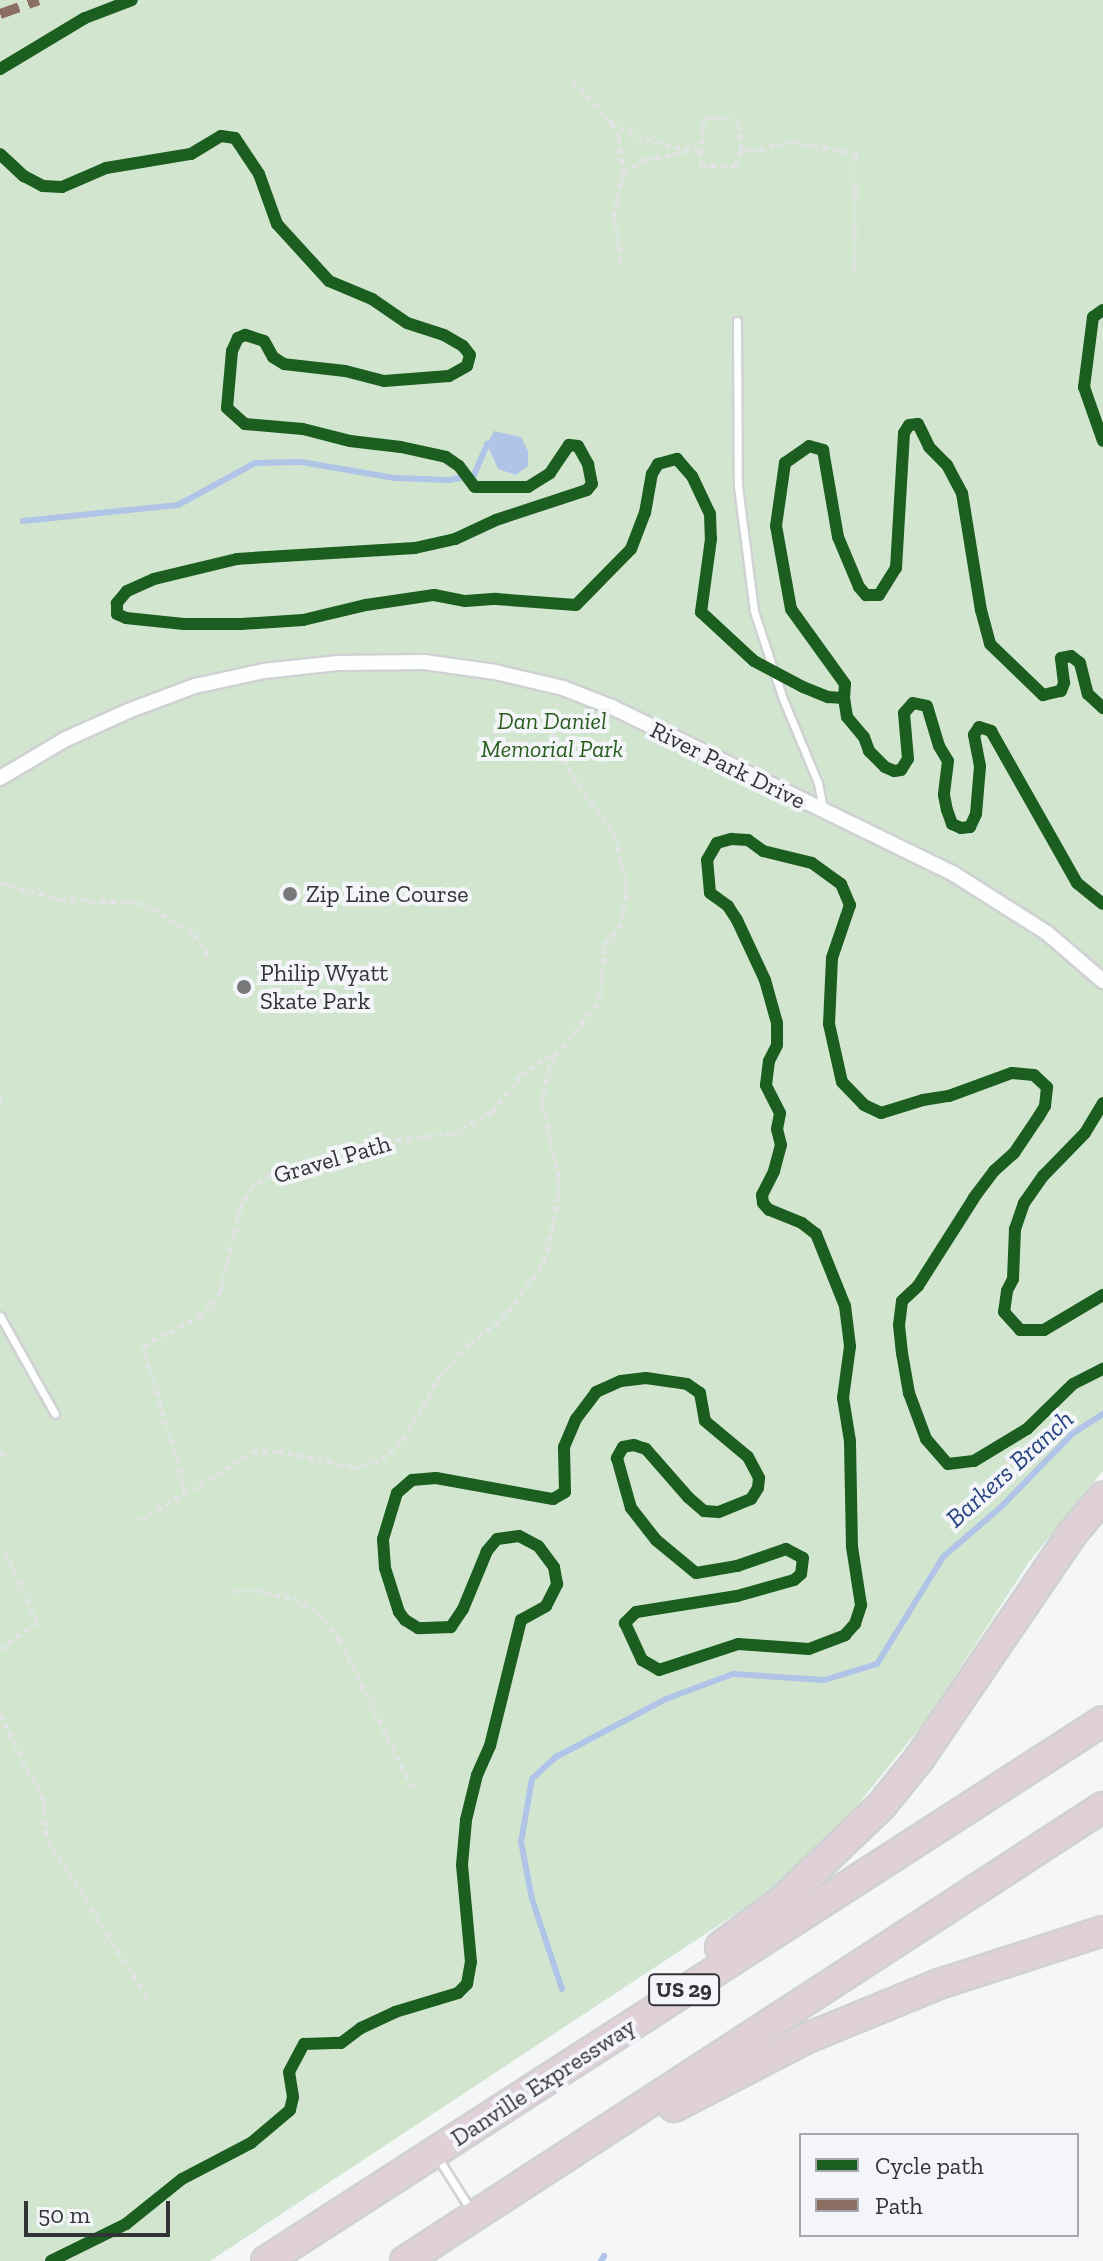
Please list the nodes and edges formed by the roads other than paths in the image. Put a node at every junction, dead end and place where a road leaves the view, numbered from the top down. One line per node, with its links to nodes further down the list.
1 (737, 321): 3 (lane)
2 (0, 778): 3 (street, River Park Drive)
3 (823, 812): 4 (street, River Park Drive)
4 (1103, 981)
5 (0, 1316): 6 (lane)
6 (55, 1414)
7 (1103, 1497): 11 (highway)
8 (1103, 1721): 11 (highway, Danville Expressway / US 29)
9 (1103, 1807): 13 (highway)
10 (1103, 1931): 16 (highway)
11 (475, 2127): 12 (highway, Danville Expressway / US 29)
12 (434, 2153): 13 (lane); 14 (highway, Danville Expressway / US 29)
13 (474, 2215): 15 (highway)
14 (266, 2261)
15 (405, 2261)
16 (413, 2261)

